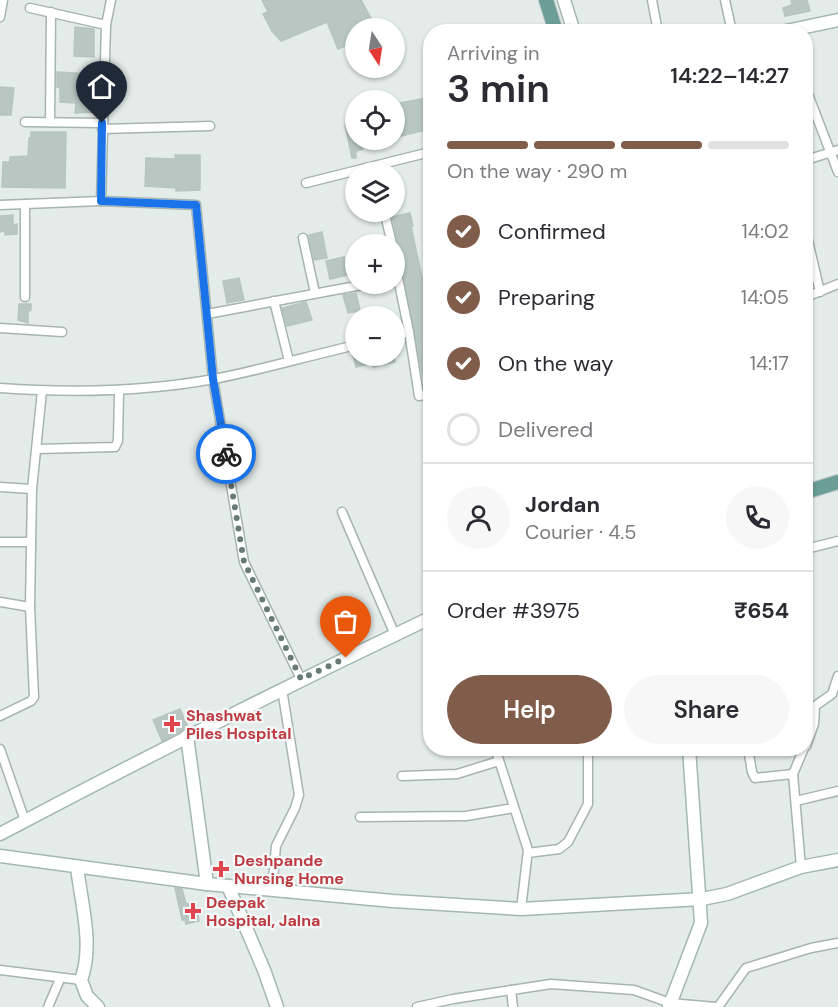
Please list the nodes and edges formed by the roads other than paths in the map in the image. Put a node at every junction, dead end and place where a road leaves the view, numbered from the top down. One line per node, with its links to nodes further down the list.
1 (3, 0): 9 (street)
2 (111, 0): 15 (street)
3 (546, 0): 11 (main road)
4 (564, 0): 12 (street)
5 (652, 0): 13 (street)
6 (725, 0): 14 (street)
7 (30, 8): 8 (street)
8 (51, 12): 15 (street); 19 (street)
9 (0, 17)
10 (838, 20): 16 (street)
11 (554, 24)
12 (572, 24)
13 (656, 24)
14 (730, 24)
15 (106, 25): 20 (street)
16 (813, 25)
17 (813, 105): 22 (street)
18 (25, 122): 19 (street)
19 (50, 122): 20 (street)
20 (102, 126): 21 (street); 27 (street)
21 (210, 126)
22 (835, 152): 24 (street); 25 (street)
23 (423, 154): 26 (street)
24 (813, 158)
25 (838, 172)
26 (306, 183)
27 (101, 201): 28 (street); 40 (street)
28 (25, 204): 29 (street); 38 (street)
29 (0, 205)
30 (303, 238): 35 (street)
31 (813, 262): 34 (street)
32 (838, 284): 34 (street)
33 (345, 288): 35 (street)
34 (820, 292): 37 (street)
35 (315, 293): 39 (street)
36 (400, 294): 43 (street)
37 (813, 294)
38 (25, 297)
39 (274, 301): 40 (street); 46 (street)
40 (207, 314): 47 (street)
41 (0, 328): 42 (street)
42 (62, 332)
43 (409, 332): 44 (street); 51 (street)
44 (405, 333)
45 (345, 348): 46 (street)
46 (289, 361): 47 (street)
47 (213, 379): 50 (street); 67 (street)
48 (0, 388): 49 (street)
49 (42, 391): 50 (street); 52 (street)
50 (119, 391): 52 (street)
51 (423, 395)
52 (37, 449): 55 (street)
53 (838, 482): 56 (main road)
54 (0, 487): 55 (street)
55 (32, 489): 60 (street)
56 (813, 490)
57 (342, 512): 65 (street)
58 (838, 541): 61 (street)
59 (0, 542): 60 (street)
60 (32, 542): 63 (street)
61 (813, 547)
62 (0, 602): 63 (street)
63 (30, 607): 69 (street)
64 (423, 621): 65 (street)
65 (395, 635): 67 (street)
66 (838, 676): 70 (street)
67 (301, 679): 68 (street)
68 (282, 689): 71 (street); 94 (street)
69 (0, 716)
70 (813, 727)
71 (187, 736): 85 (street); 92 (street)
72 (0, 749): 85 (street)
73 (497, 756): 78 (street)
74 (588, 756): 87 (street)
75 (690, 756): 95 (street)
76 (749, 756): 79 (street)
77 (801, 756): 79 (street)
78 (499, 761): 80 (street); 83 (street)
79 (794, 774): 82 (street)
80 (402, 776)
81 (838, 791): 82 (street)
82 (796, 801): 91 (street)
83 (514, 808): 84 (street); 87 (street)
84 (360, 817)
85 (25, 821): 86 (street)
86 (0, 834)
87 (528, 853): 96 (street)
88 (0, 856): 90 (street)
89 (838, 860): 91 (street)
90 (77, 867): 92 (street); 100 (street)
91 (801, 867): 95 (street)
92 (207, 884): 93 (street)
93 (228, 886): 94 (street); 105 (street)
94 (272, 890): 96 (street)
95 (699, 899): 96 (street); 102 (street)
96 (521, 909)
97 (838, 943): 108 (street)
98 (0, 970): 99 (street)
99 (60, 979): 100 (street); 103 (street)
100 (81, 980): 104 (street)
101 (511, 990): 102 (street); 106 (street); 107 (street)
102 (669, 1005): 108 (street)
103 (48, 1007)
104 (98, 1007)
105 (277, 1007)
106 (417, 1007)
107 (513, 1007)
108 (717, 1007)

